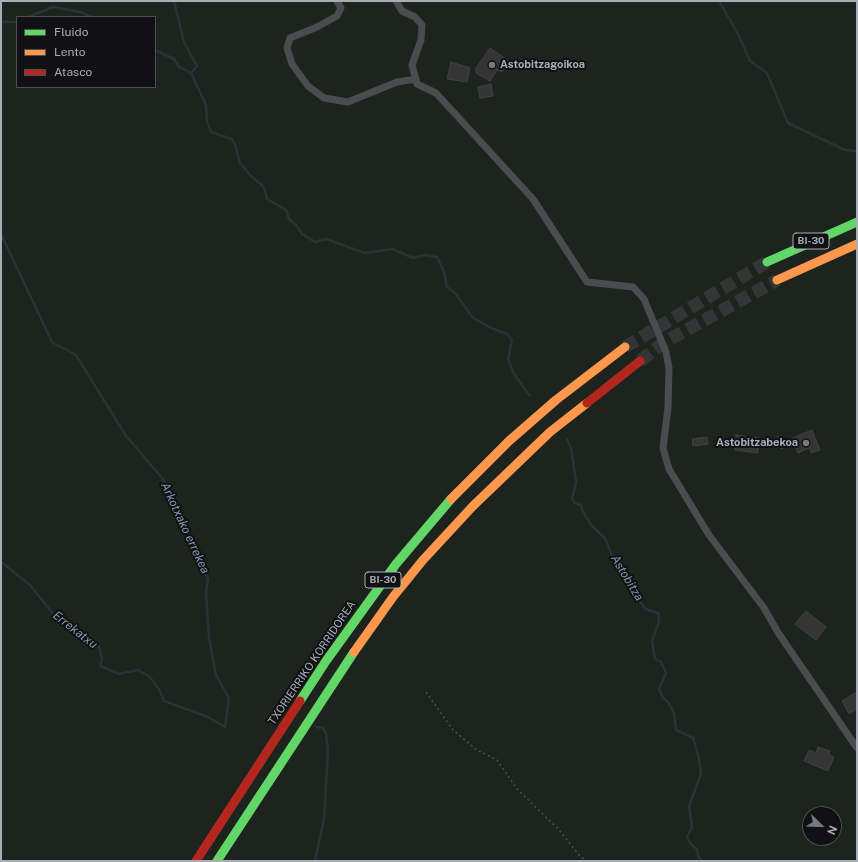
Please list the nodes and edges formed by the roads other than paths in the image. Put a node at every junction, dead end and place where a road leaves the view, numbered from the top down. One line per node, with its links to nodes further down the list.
1 (396, 1): 3 (street)
2 (339, 2): 3 (street)
3 (416, 79): 10 (street)
4 (857, 222): 6 (highway, BI-30)
5 (854, 246): 7 (highway, BI-30)
6 (767, 262)
7 (777, 280)
8 (625, 347): 11 (highway, TXORIERRIKO KORRIDOREA / BI-30)
9 (640, 361): 12 (highway, BI-30)
10 (857, 748)
11 (196, 861)
12 (217, 861)

